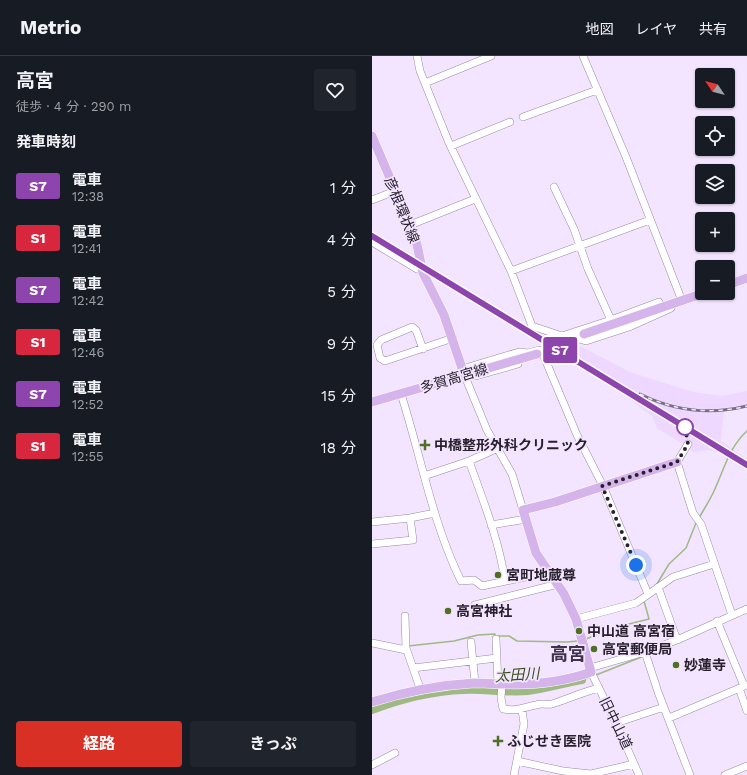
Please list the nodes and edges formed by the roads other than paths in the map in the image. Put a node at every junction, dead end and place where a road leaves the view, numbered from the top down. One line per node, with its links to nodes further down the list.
1 (417, 56): 4 (street)
2 (491, 56): 4 (street)
3 (583, 56): 5 (street)
4 (425, 83): 9 (street)
5 (597, 90): 6 (street); 14 (street)
6 (523, 117)
7 (510, 122): 9 (street)
8 (372, 136): 11 (main road, 彦根環状線)
9 (451, 146): 12 (street)
10 (554, 187): 17 (street)
11 (395, 191): 13 (street); 15 (main road, 彦根環状線)
12 (475, 199): 15 (street); 19 (street)
13 (372, 200)
14 (650, 220): 17 (street); 23 (street)
15 (410, 225): 18 (main road, 彦根環状線)
16 (372, 242): 18 (street)
17 (580, 246): 19 (street); 25 (street)
18 (423, 270): 28 (main road, 彦根環状線)
19 (511, 271): 26 (street)
20 (747, 278): 21 (main road)
21 (735, 282)
22 (695, 296): 23 (main road)
23 (680, 302): 24 (main road); 26 (street)
24 (662, 308): 25 (street); 27 (main road)
25 (611, 320): 26 (street)
26 (574, 332)
27 (584, 334)
28 (453, 338): 29 (street); 31 (main road, 彦根環状線)
29 (423, 349): 29 (street)
30 (540, 355): 31 (main road, 多賀高宮線); 39 (street)
31 (464, 374): 32 (main road, 多賀高宮線); 35 (street)
32 (401, 394): 33 (main road, 多賀高宮線); 38 (street)
33 (372, 402)
34 (688, 444): 37 (street)
35 (498, 448): 36 (street); 41 (street)
36 (469, 461): 38 (street); 44 (street)
37 (677, 462): 39 (main road); 46 (street)
38 (424, 476): 40 (street)
39 (602, 486): 41 (main road); 51 (street)
40 (435, 513): 42 (street); 48 (street)
41 (525, 514): 44 (street); 47 (main road)
42 (410, 518): 43 (street); 45 (street)
43 (372, 522)
44 (491, 525): 48 (street)
45 (372, 544)
46 (714, 564): 50 (street); 54 (street)
47 (548, 570): 48 (street); 49 (main road)
48 (505, 581)
49 (558, 584): 52 (street); 56 (main road)
50 (658, 587): 51 (street); 59 (street)
51 (648, 594): 56 (street)
52 (475, 605)
53 (746, 612): 54 (street)
54 (732, 614): 57 (street)
55 (405, 616): 62 (street)
56 (576, 619): 67 (main road)
57 (717, 621): 59 (street); 70 (street)
58 (496, 639): 64 (street)
59 (677, 640): 63 (street)
60 (471, 642): 65 (street)
61 (372, 643): 62 (street)
62 (406, 650): 66 (street)
63 (645, 652): 67 (street); 74 (street)
64 (497, 658): 65 (street); 69 (street)
65 (473, 661): 66 (street); 68 (street)
66 (415, 668): 72 (street)
67 (592, 673): 69 (main road); 71 (street, 旧中山道)
68 (475, 683): 69 (main road); 72 (main road)
69 (500, 685): 75 (street)
70 (743, 686): 76 (street); 77 (street)
71 (599, 688): 75 (street); 78 (street, 旧中山道)
72 (421, 690): 73 (main road)
73 (372, 702)
74 (664, 707): 77 (street); 78 (street)
75 (522, 710): 80 (street)
76 (747, 711)
77 (669, 718): 86 (street)
78 (616, 723): 81 (street, 旧中山道)
79 (395, 754): 82 (street)
80 (517, 761): 81 (street); 84 (street)
81 (634, 764): 85 (street, 旧中山道)
82 (372, 765)
83 (747, 766): 87 (street)
84 (514, 775)
85 (638, 775)
86 (690, 775)
87 (725, 775)

